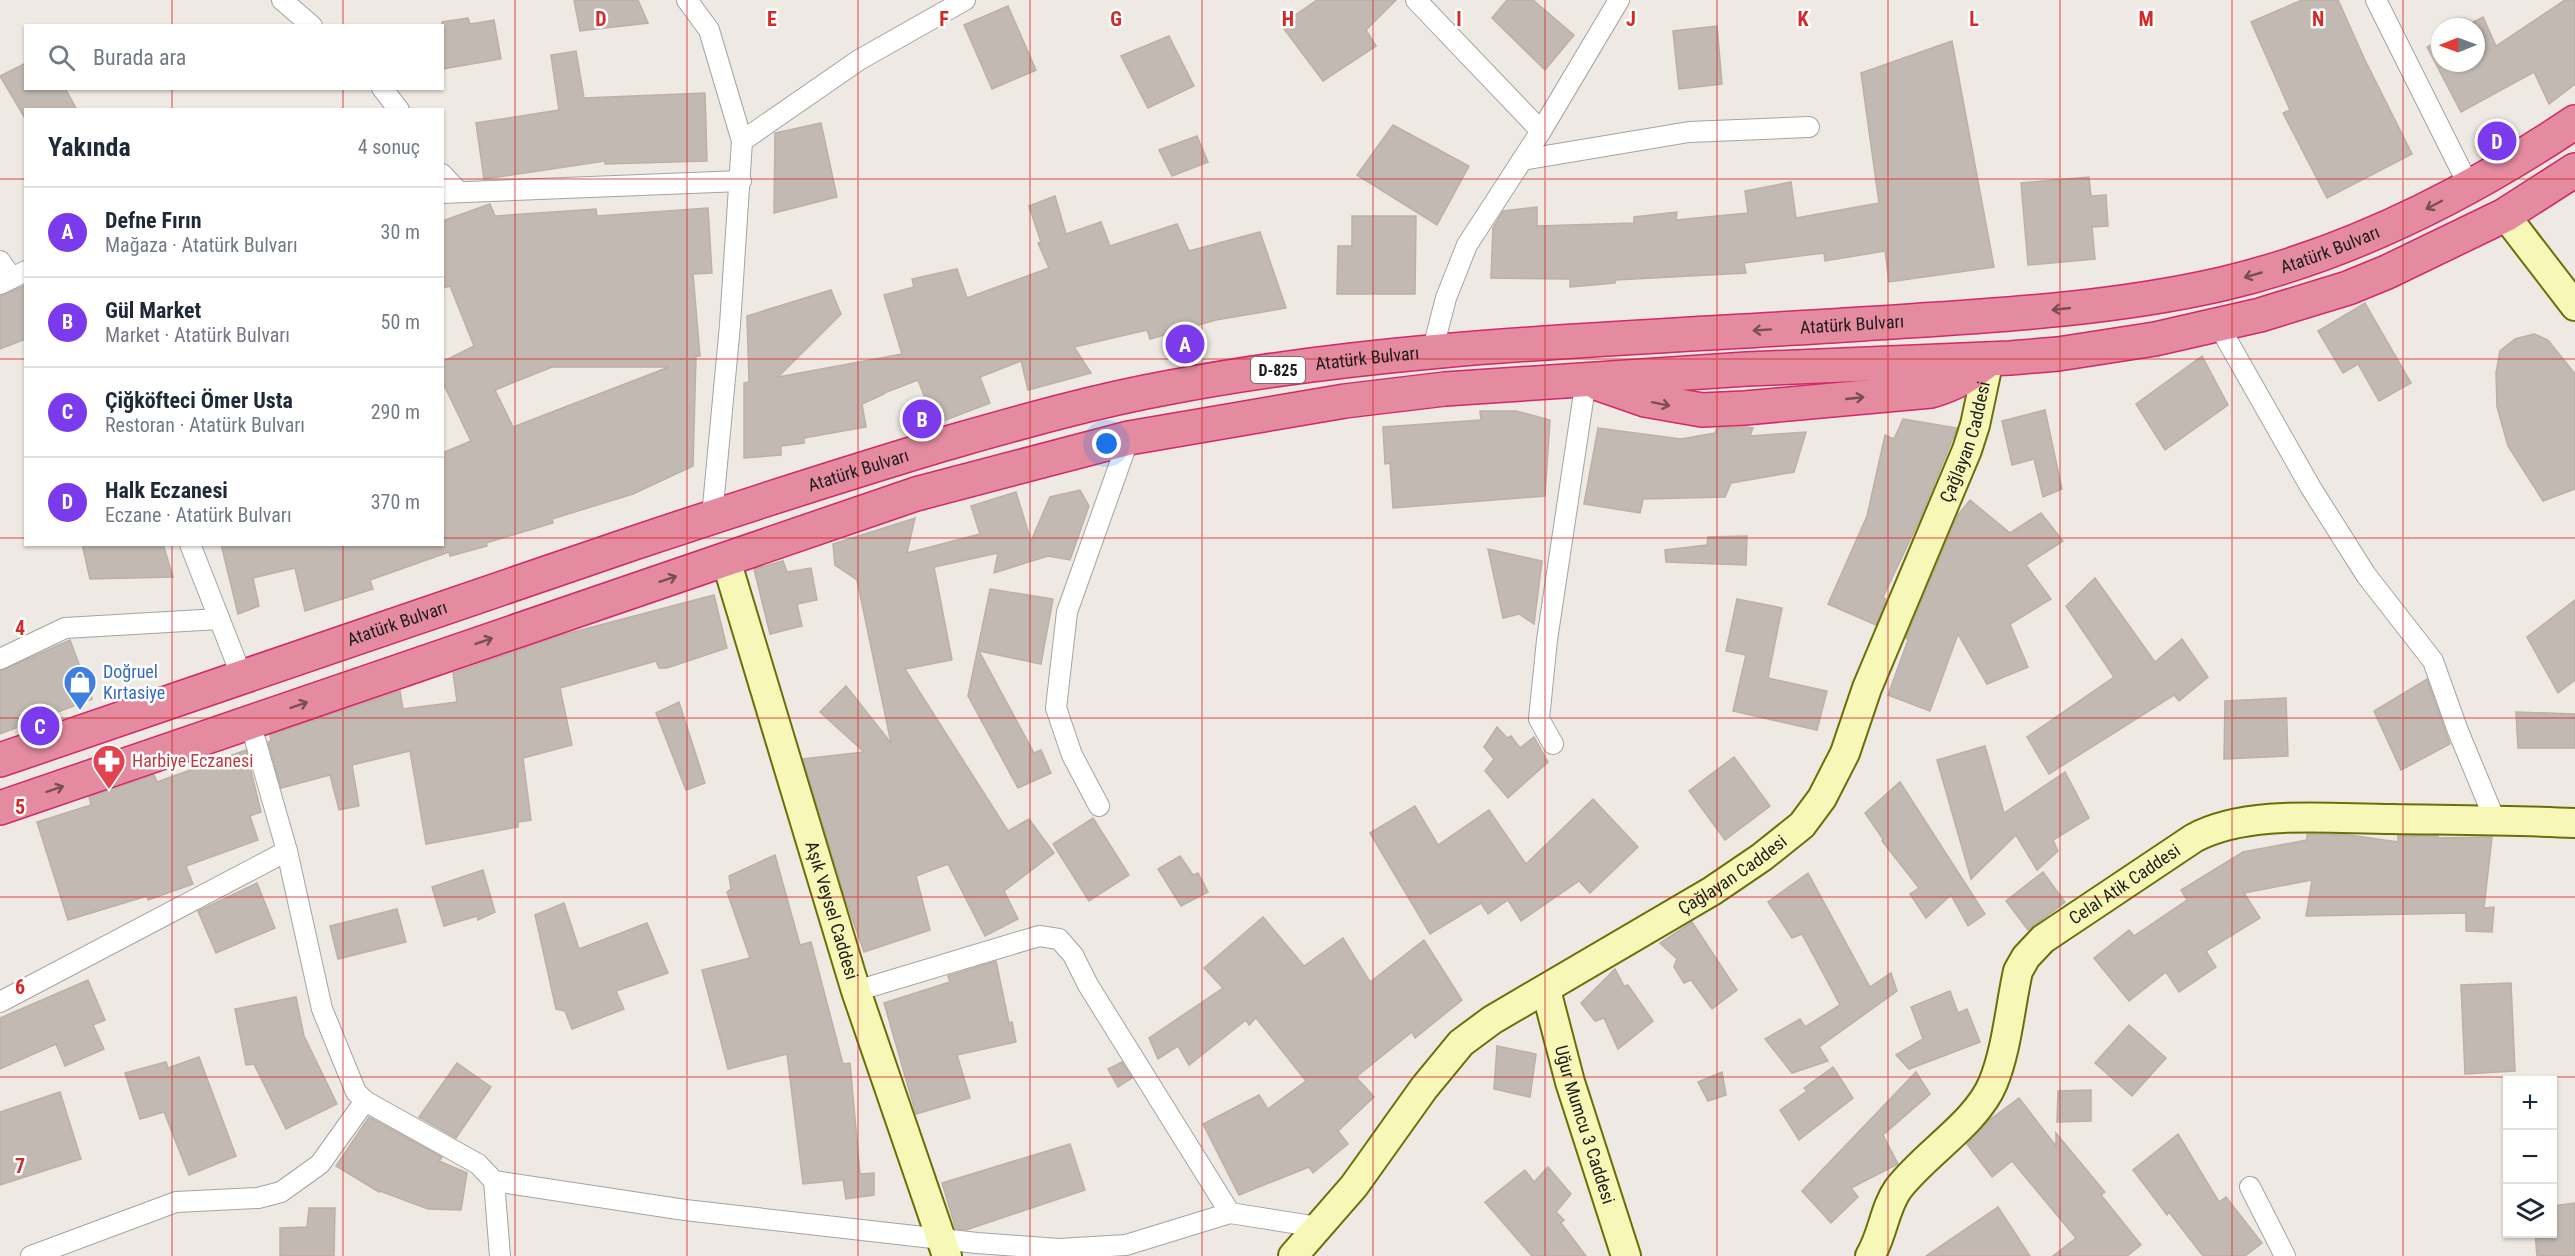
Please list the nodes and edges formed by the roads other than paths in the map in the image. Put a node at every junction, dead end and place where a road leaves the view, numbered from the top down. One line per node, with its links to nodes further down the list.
1 (282, 0): 7 (street)
2 (687, 0): 13 (street)
3 (965, 0): 13 (street)
4 (1416, 0): 12 (street)
5 (1619, 0): 12 (street)
6 (2376, 0): 18 (street)
7 (310, 24)
8 (384, 90): 9 (street)
9 (397, 108)
10 (2575, 122): 18 (highway, Atatürk Bulvarı / D-825)
11 (1809, 127): 14 (street)
12 (1541, 131): 14 (street)
13 (742, 141): 17 (street)
14 (1522, 160): 25 (street)
15 (2575, 170): 20 (highway, D-825)
16 (444, 178): 19 (street)
17 (741, 181): 19 (street); 31 (street)
18 (2469, 186): 20 (highway); 25 (highway, Atatürk Bulvarı / D-825, one-way to 25)
19 (451, 193)
20 (2505, 215): 23 (street); 24 (highway, D-825)
21 (0, 261): 22 (street)
22 (12, 278)
23 (2575, 306)
24 (2219, 326): 26 (highway, D-825); 42 (street)
25 (1432, 352): 28 (highway, Atatürk Bulvarı / D-825)
26 (1989, 359): 27 (highway, D-825, one-way to 26); 45 (street, Çağlayan Caddesi)
27 (1586, 380): 29 (highway, D-825); 38 (street)
28 (1077, 406): 30 (highway); 31 (highway, Atatürk Bulvarı / D-825)
29 (1129, 438): 30 (highway, D-825); 40 (street)
30 (1088, 448): 33 (highway, D-825)
31 (712, 517): 36 (highway, Atatürk Bulvarı / D-825)
32 (191, 546): 34 (street)
33 (726, 560): 37 (highway, D-825, one-way to 33); 46 (street, Aşık Veysel Caddesi)
34 (219, 619): 35 (street); 36 (street)
35 (0, 659)
36 (242, 677): 37 (highway); 39 (highway, Atatürk Bulvarı / D-825)
37 (250, 722): 41 (highway, D-825, one-way to 37); 44 (street)
38 (1553, 744)
39 (0, 760)
40 (1099, 806)
41 (0, 808)
42 (2495, 820): 43 (street, Celal Atik Caddesi); 58 (street, Celal Atik Caddesi)
43 (2575, 823)
44 (287, 851): 47 (street); 48 (street)
45 (1545, 990): 52 (street, Çağlayan Caddesi); 57 (street, Uğur Mumcu 3 Caddesi)
46 (856, 991): 51 (street); 53 (street, Aşık Veysel Caddesi)
47 (0, 1002)
48 (365, 1101): 49 (street); 54 (street)
49 (494, 1181): 53 (street); 55 (street)
50 (2250, 1187): 59 (street)
51 (1230, 1213): 52 (street); 53 (street)
52 (1318, 1227): 56 (street, Çağlayan Caddesi)
53 (944, 1247)
54 (31, 1256)
55 (500, 1256)
56 (1293, 1256)
57 (1626, 1256)
58 (1870, 1256)
59 (2285, 1256)

